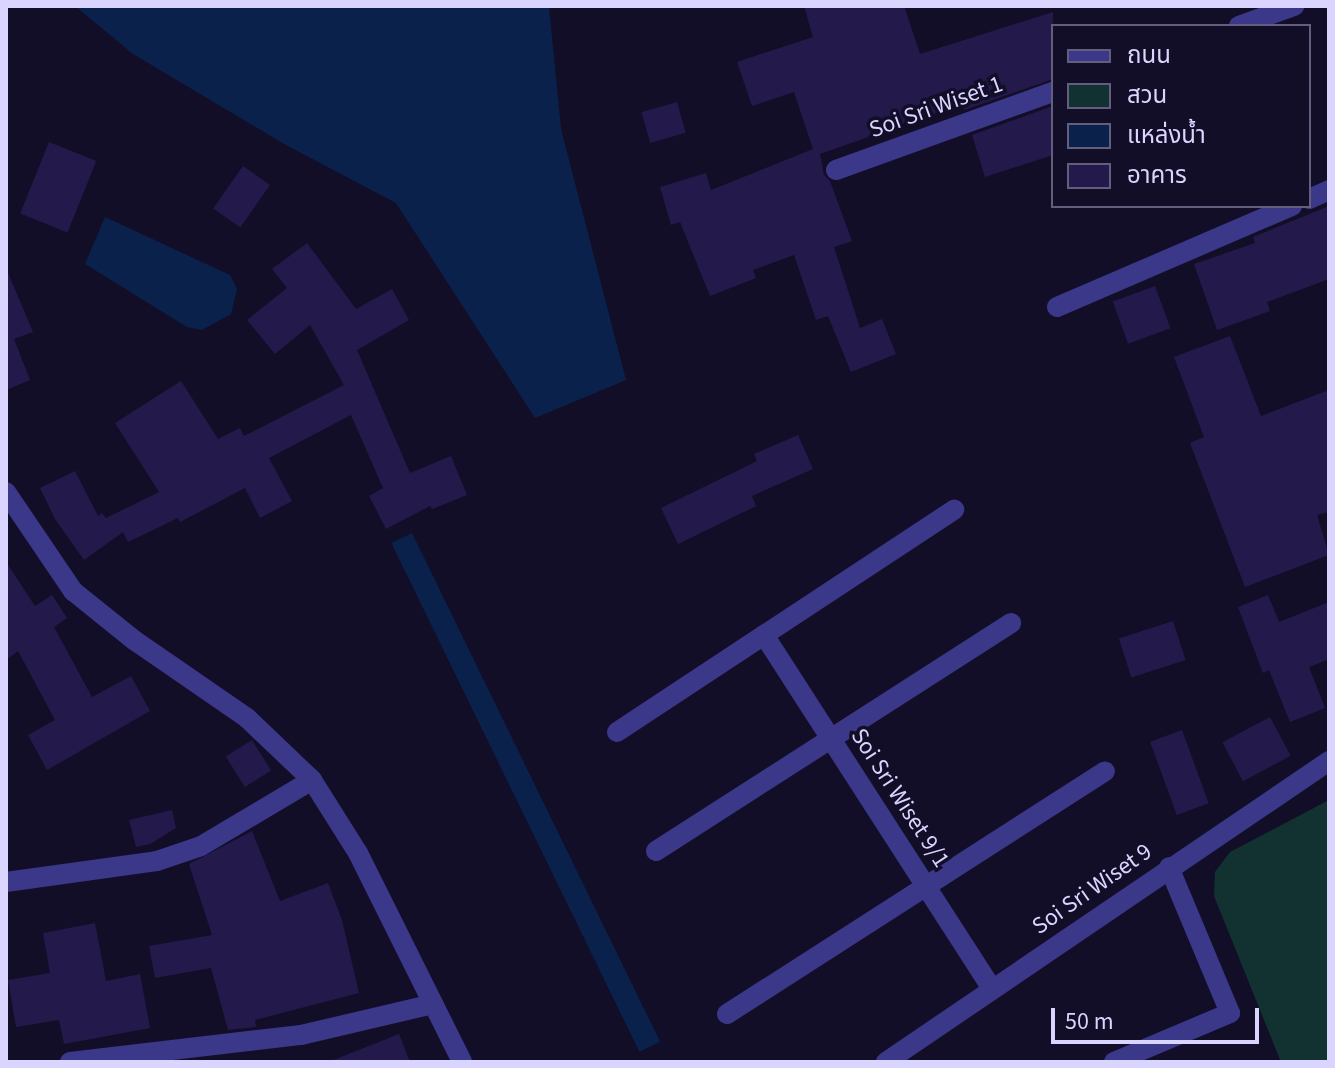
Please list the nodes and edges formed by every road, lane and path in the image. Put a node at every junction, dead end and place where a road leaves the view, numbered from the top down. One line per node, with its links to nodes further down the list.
1 (1294, 6): 2 (street)
2 (1244, 24)
3 (1051, 93): 4 (street, Soi Sri Wiset 1)
4 (836, 170)
5 (1287, 208): 6 (street)
6 (1057, 307)
7 (6, 492): 15 (street)
8 (954, 510): 10 (street)
9 (1011, 623): 12 (street)
10 (764, 635): 11 (street); 12 (street, Soi Sri Wiset 9/1)
11 (617, 732)
12 (831, 739): 16 (street); 19 (street, Soi Sri Wiset 9/1)
13 (1329, 761): 17 (street, Soi Sri Wiset 9)
14 (1105, 771): 19 (street)
15 (312, 780): 18 (street); 21 (street)
16 (656, 851)
17 (1169, 867): 20 (street, Soi Sri Wiset 9); 26 (street)
18 (6, 882)
19 (926, 886): 20 (street, Soi Sri Wiset 9/1); 22 (street)
20 (992, 989): 25 (street, Soi Sri Wiset 9)
21 (433, 1004): 23 (street); 24 (street)
22 (727, 1014)
23 (70, 1062)
24 (462, 1062)
25 (886, 1062)
26 (1114, 1062)

